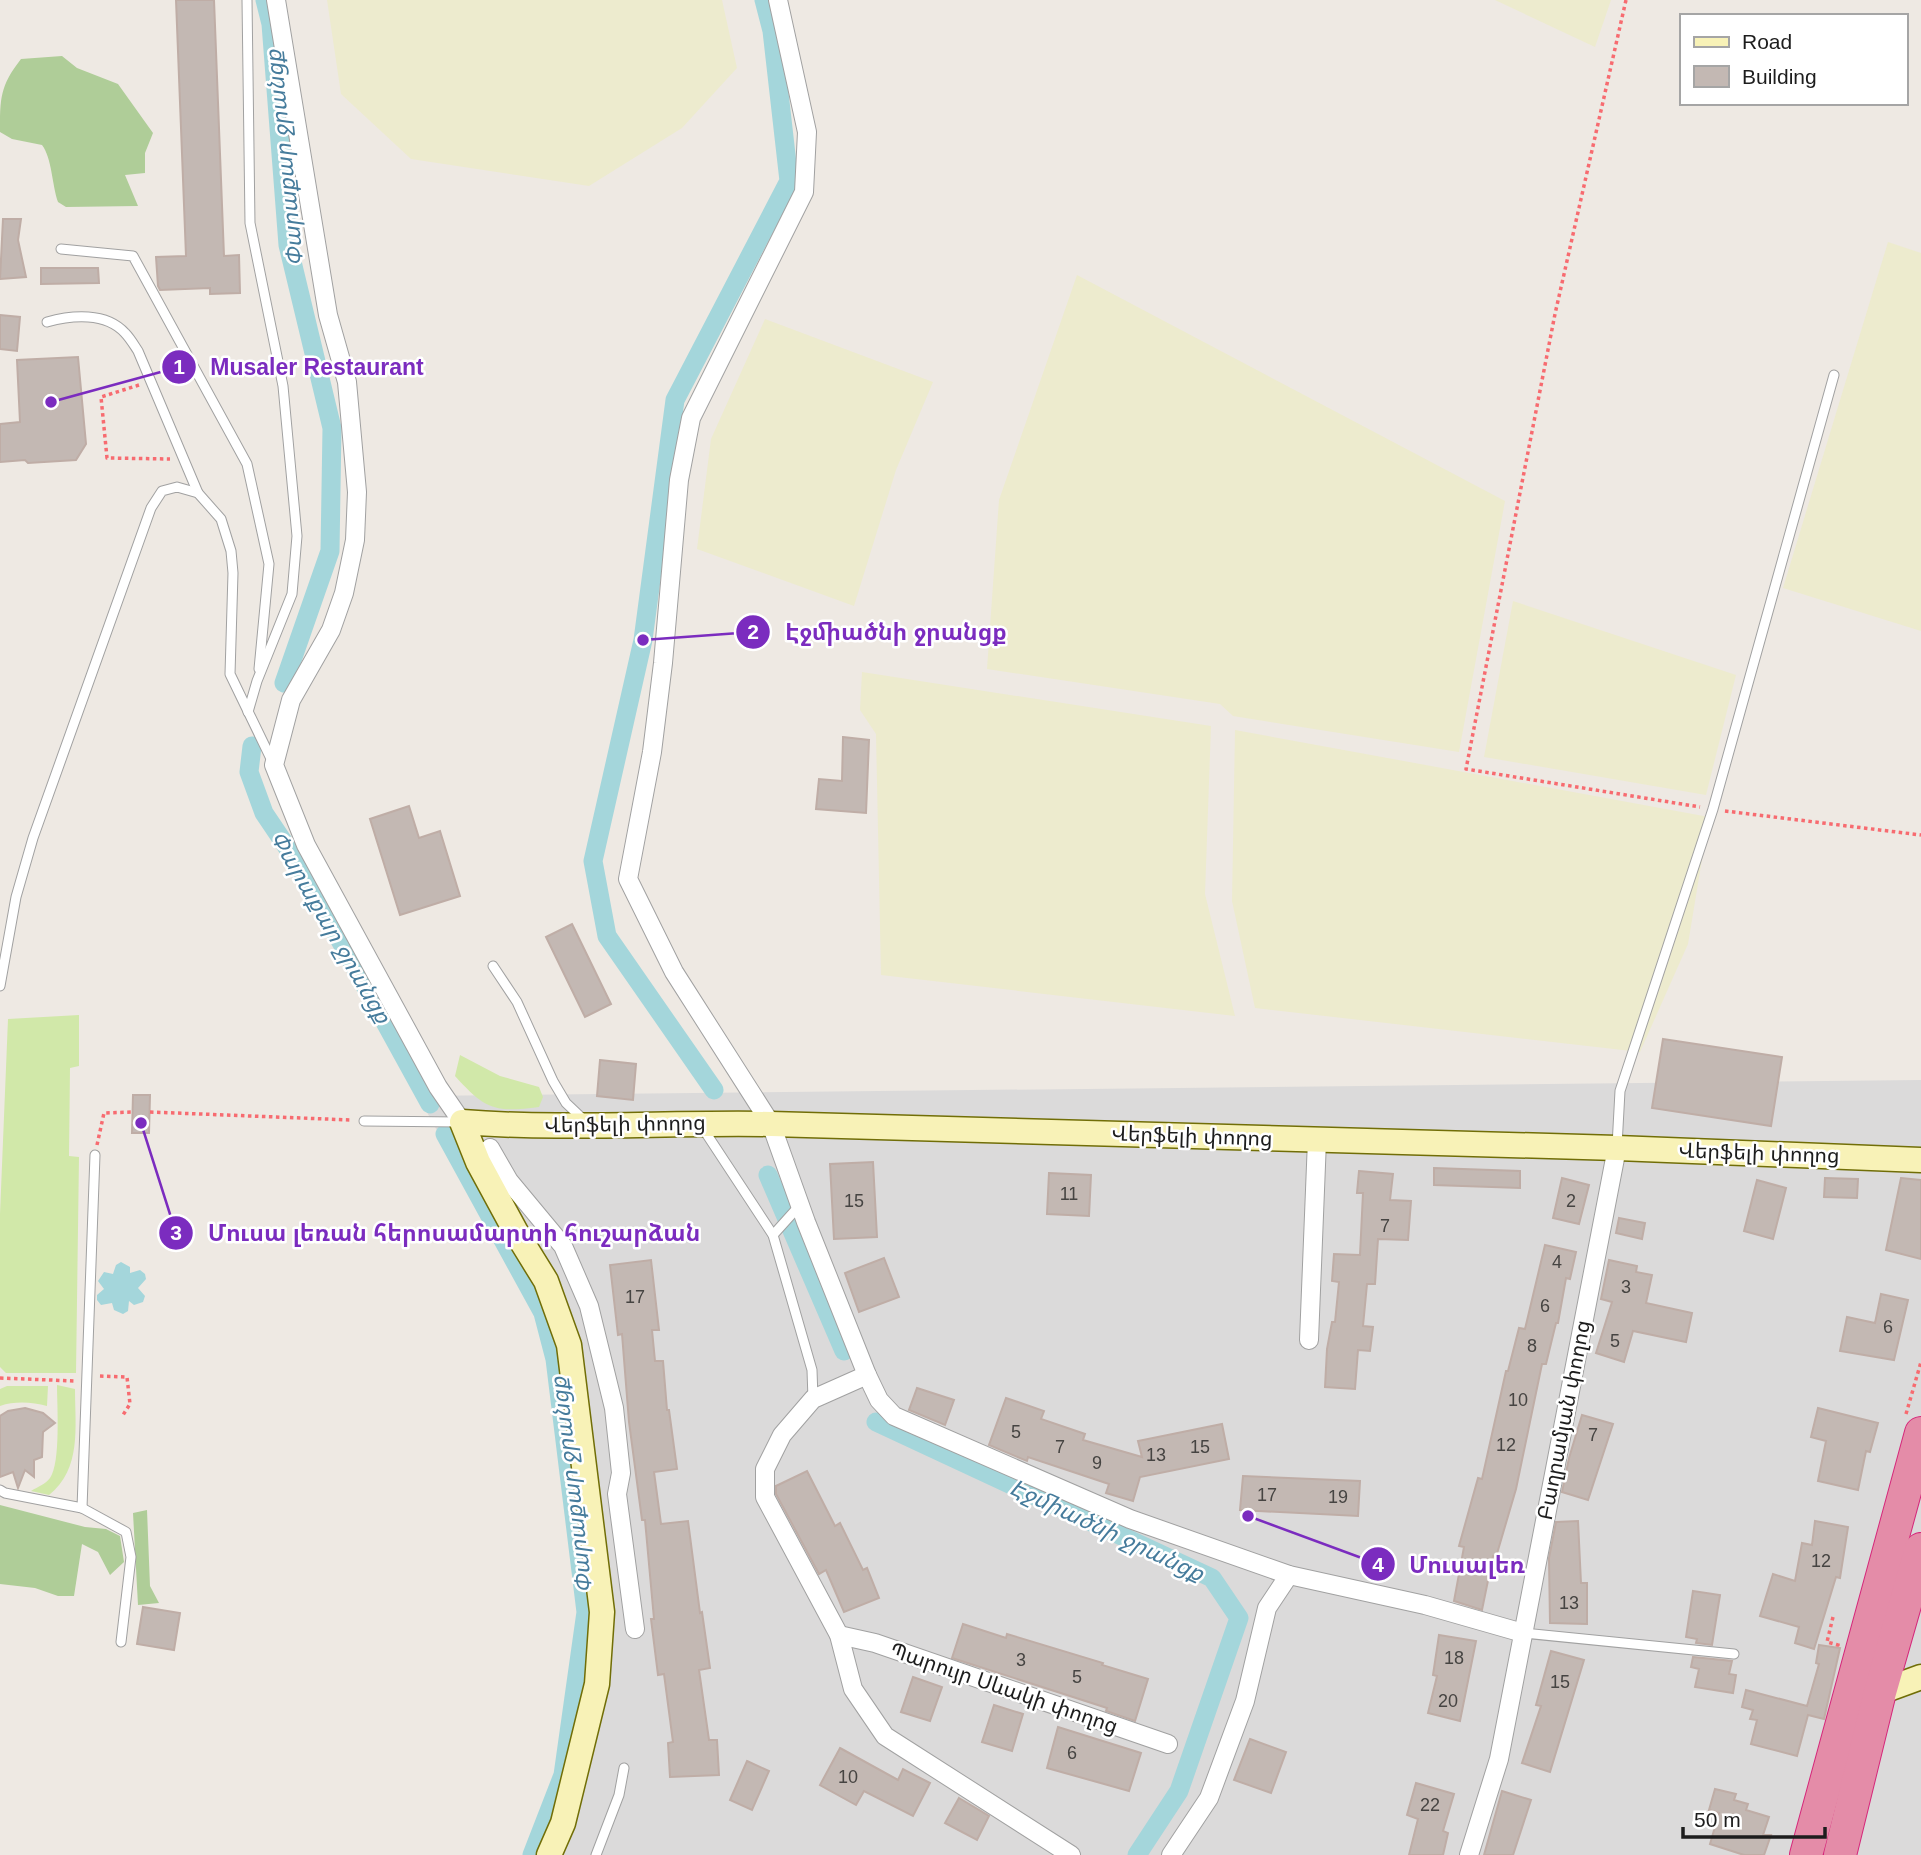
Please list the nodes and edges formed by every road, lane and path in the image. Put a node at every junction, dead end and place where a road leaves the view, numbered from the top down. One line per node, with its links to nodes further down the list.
1 (247, 0): 11 (lane)
2 (276, 0): 13 (street)
3 (778, 0): 25 (street)
4 (1626, 0): 14 (path)
5 (61, 249): 11 (lane)
6 (47, 322): 8 (lane)
7 (1834, 375): 14 (lane)
8 (151, 381): 9 (lane); 9 (path)
9 (183, 460): 10 (lane)
10 (198, 493): 12 (lane); 17 (lane)
11 (257, 681): 12 (lane)
12 (248, 712): 13 (lane)
13 (274, 765): 21 (street)
14 (1713, 809): 15 (path); 28 (lane)
15 (1921, 835)
16 (493, 966): 23 (lane)
17 (0, 986)
18 (133, 1112): 29 (path)
19 (150, 1112): 20 (path)
20 (359, 1121): 21 (lane)
21 (463, 1122): 24 (street, Վերֆելի փողոց); 31 (street)
22 (699, 1123): 23 (street, Վերֆելի փողոց); 25 (street, Վերֆելի փողոց); 33 (lane)
23 (589, 1124): 24 (street, Վերֆելի փողոց)
24 (503, 1125): 27 (street)
25 (771, 1125): 26 (street, Վերֆելի փողոց); 32 (street)
26 (1317, 1140): 28 (street, Վերֆելի փողոց); 34 (street)
27 (490, 1147): 31 (street); 47 (street)
28 (1617, 1148): 30 (street, Վերֆելի փողոց); 48 (street, Բաղրամյան փողոց)
29 (95, 1155): 36 (lane)
30 (1921, 1160)
31 (484, 1173): 57 (street)
32 (797, 1208): 33 (lane); 35 (street)
33 (775, 1233): 39 (lane)
34 (1309, 1340)
35 (867, 1375): 39 (street); 45 (street)
36 (88, 1376): 40 (path); 43 (lane)
37 (0, 1378): 38 (path)
38 (67, 1381)
39 (813, 1399): 49 (street)
40 (123, 1415)
41 (1921, 1433): 62 (highway)
42 (0, 1490): 43 (lane)
43 (82, 1508): 50 (lane)
44 (1921, 1549): 54 (highway)
45 (1289, 1575): 48 (street); 60 (street)
46 (1833, 1617): 51 (path)
47 (635, 1629)
48 (1523, 1633): 52 (lane); 61 (street, Բաղրամյան փողոց)
49 (839, 1635): 55 (street, Պարույր Սևակի փողոց); 59 (street)
50 (121, 1642)
51 (1827, 1642)
52 (1734, 1654)
53 (1921, 1677): 54 (street)
54 (1880, 1692): 63 (highway)
55 (1168, 1744)
56 (624, 1768): 58 (lane)
57 (549, 1855)
58 (596, 1855)
59 (1071, 1855)
60 (1171, 1855)
61 (1469, 1855)
62 (1806, 1855)
63 (1840, 1855)

